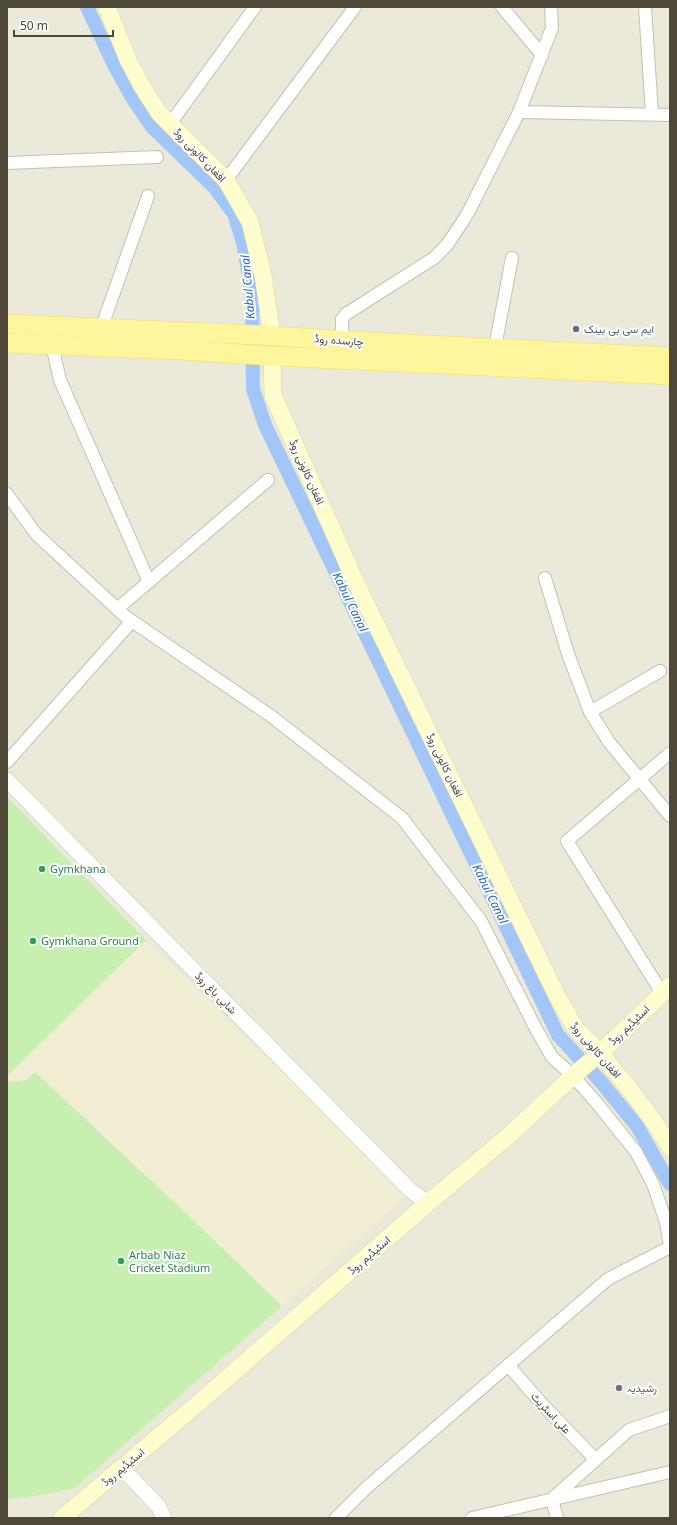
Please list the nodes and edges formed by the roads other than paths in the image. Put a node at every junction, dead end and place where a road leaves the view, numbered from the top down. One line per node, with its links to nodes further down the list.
1 (107, 7): 11 (main road, افغان کالونی روڈ)
2 (255, 7): 11 (street)
3 (355, 7): 14 (street)
4 (502, 7): 7 (street)
5 (551, 7): 7 (street)
6 (645, 7): 9 (street)
7 (542, 55): 8 (street)
8 (519, 112): 9 (street); 20 (street)
9 (652, 114): 10 (street)
10 (670, 115)
11 (170, 124): 14 (main road, افغان کالونی روڈ)
12 (157, 157): 13 (street)
13 (7, 163)
14 (226, 180): 19 (main road, افغان کالونی روڈ)
15 (148, 196): 18 (street)
16 (512, 258): 23 (street)
17 (7, 324): 18 (main road, چارسدہ روڈ)
18 (101, 329): 19 (main road, چارسدہ روڈ)
19 (257, 335): 20 (main road, چارسدہ روڈ)
20 (342, 340): 23 (main road, چارسدہ روڈ)
21 (7, 343): 22 (main road, چارسدہ روڈ)
22 (52, 345): 24 (main road, چارسدہ روڈ); 30 (street)
23 (495, 347): 25 (main road, چارسدہ روڈ)
24 (266, 356): 26 (main road, چارسدہ روڈ); 41 (main road, افغان کالونی روڈ)
25 (670, 357)
26 (670, 375)
27 (268, 480): 30 (street)
28 (7, 494): 31 (street)
29 (545, 578): 34 (street)
30 (149, 582): 31 (street)
31 (118, 609): 32 (street)
32 (132, 621): 36 (street); 42 (street)
33 (660, 671): 34 (street)
34 (590, 712): 37 (street)
35 (670, 753): 37 (street)
36 (7, 762)
37 (640, 779): 39 (street); 40 (street)
38 (7, 780): 44 (street, شاہی باغ روڈ)
39 (670, 816)
40 (666, 990): 41 (main road, اسٹیڈیم روڈ)
41 (597, 1055): 42 (main road, اسٹیڈیم روڈ); 43 (main road, افغان کالونی روڈ)
42 (573, 1076): 44 (main road, اسٹیڈیم روڈ); 45 (street)
43 (670, 1147)
44 (428, 1203): 49 (main road, اسٹیڈیم روڈ)
45 (670, 1247): 46 (street)
46 (508, 1365): 48 (street, علی اسٹریٹ); 54 (street)
47 (670, 1416): 48 (street)
48 (595, 1459): 51 (street)
49 (122, 1468): 52 (main road, اسٹیڈیم روڈ); 53 (street)
50 (670, 1472): 51 (street)
51 (552, 1499): 55 (street); 56 (street)
52 (63, 1517)
53 (164, 1518)
54 (336, 1518)
55 (472, 1518)
56 (557, 1518)

